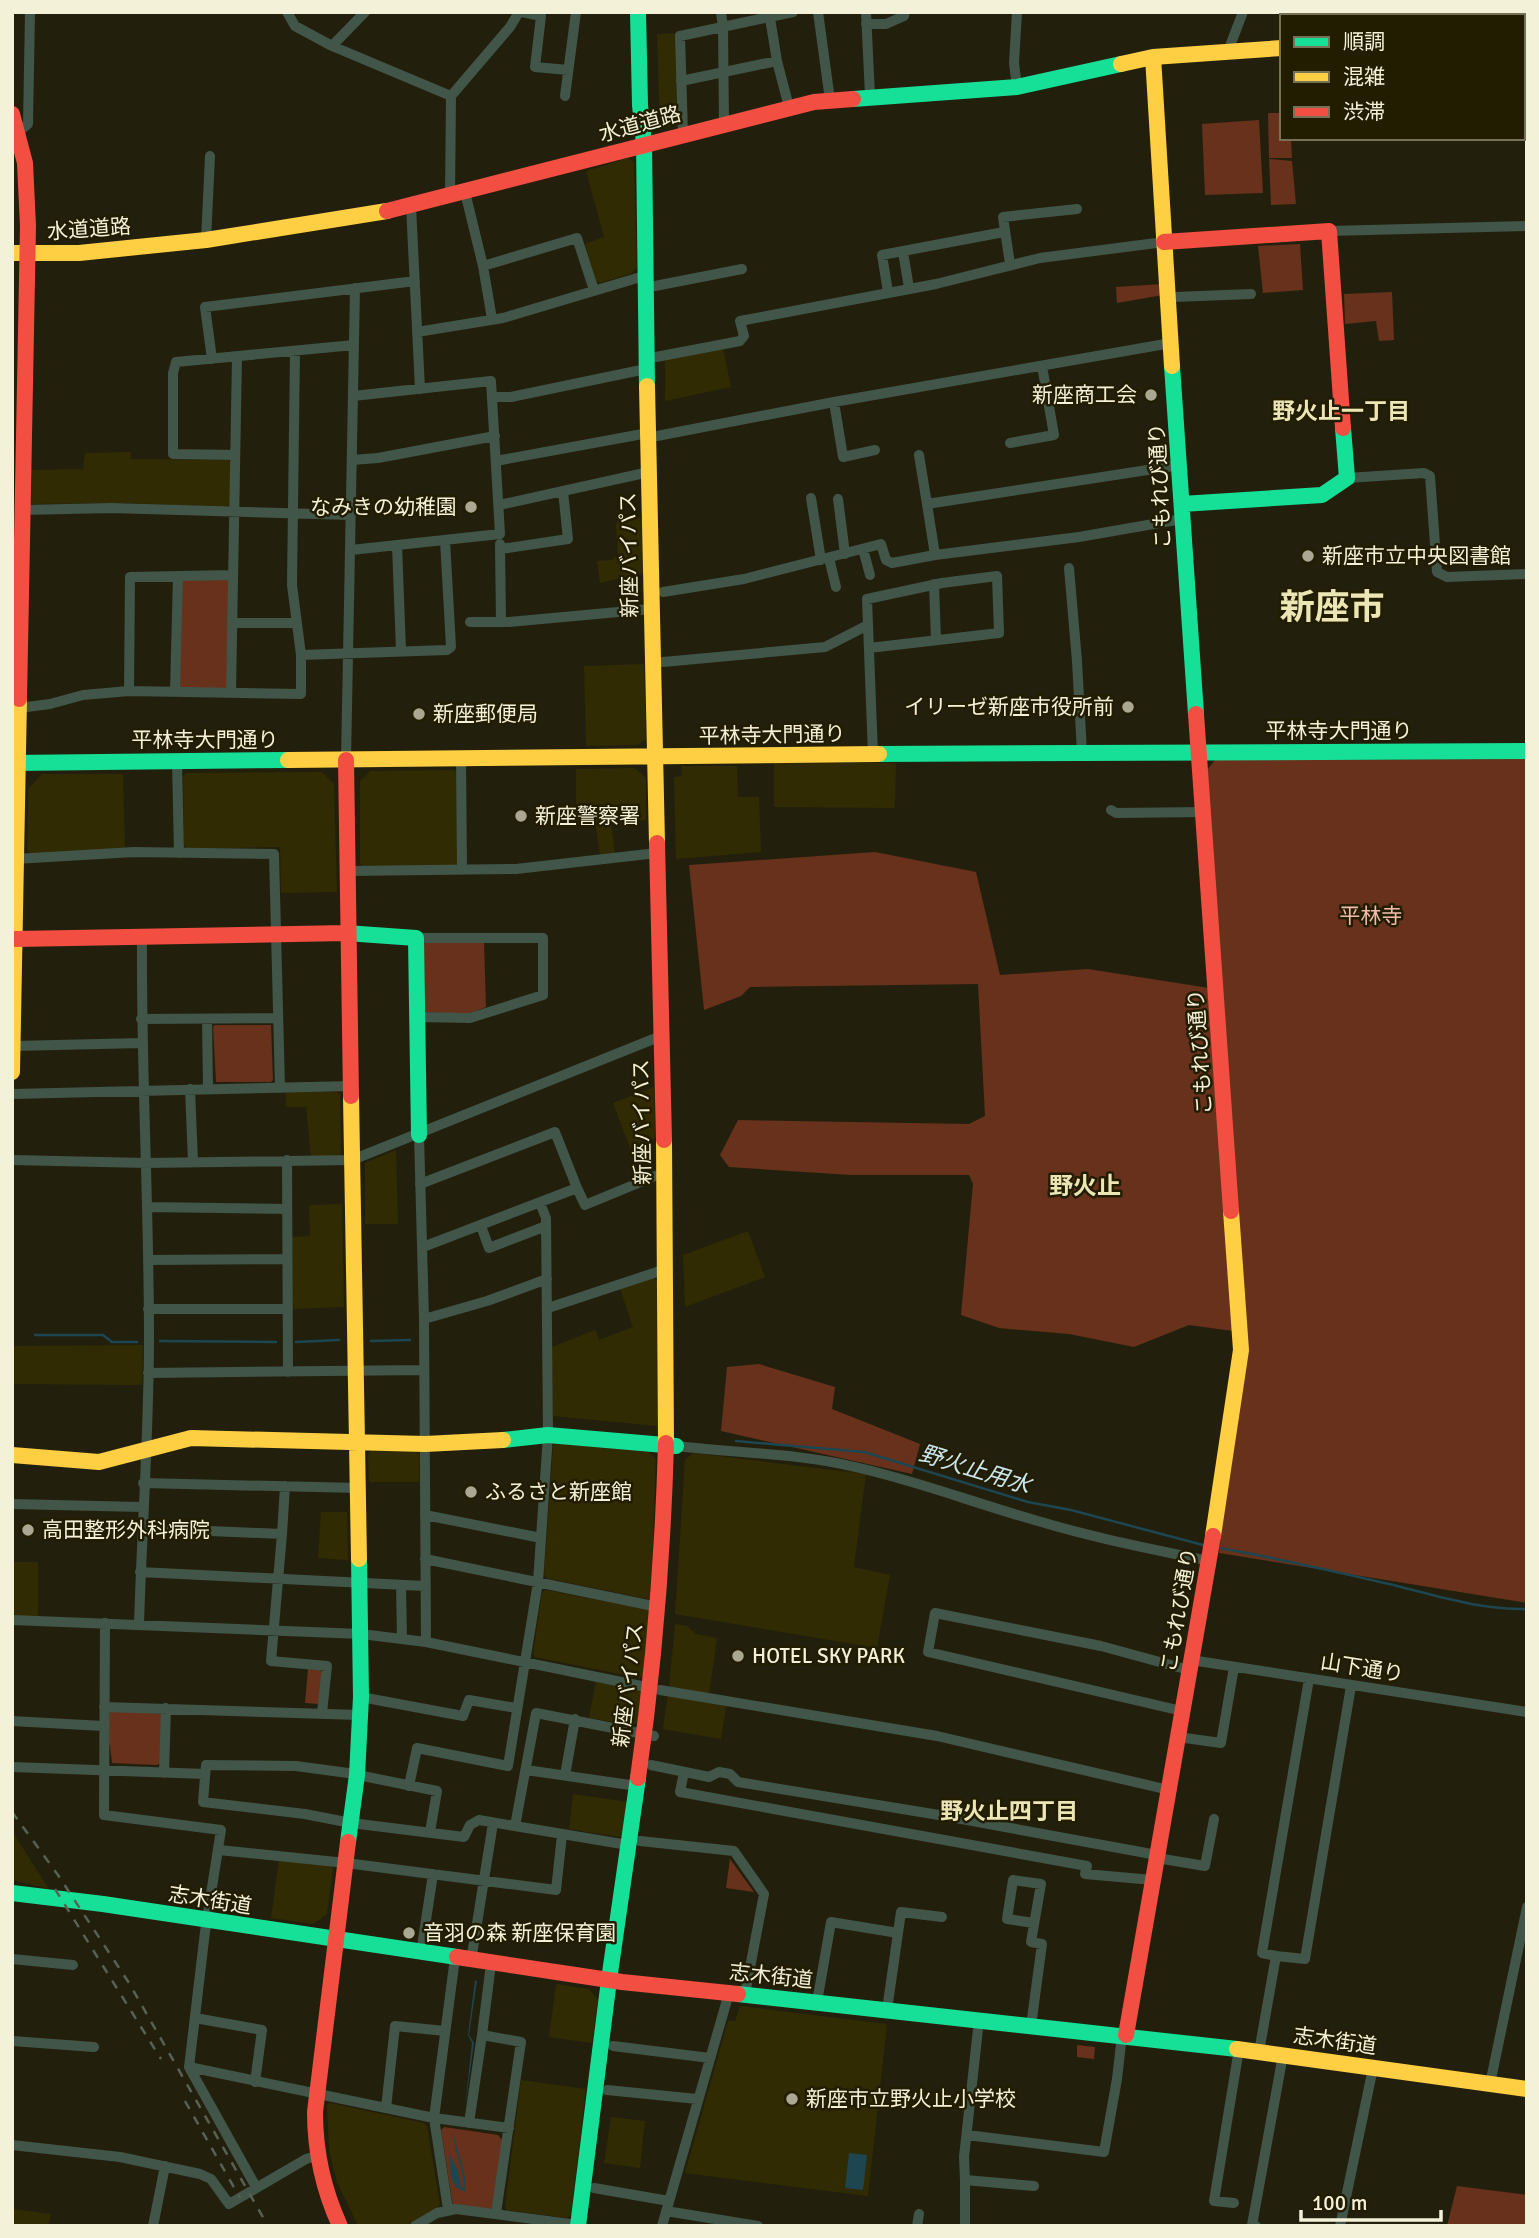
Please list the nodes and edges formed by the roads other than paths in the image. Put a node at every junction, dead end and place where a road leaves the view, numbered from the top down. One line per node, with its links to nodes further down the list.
1 (30, 12): 33 (street)
2 (286, 12): 17 (street)
3 (520, 12): 22 (street); 26 (street)
4 (576, 12): 22 (street)
5 (638, 12): 35 (main road, 新座バイパス)
6 (649, 12): 35 (main road, 新座バイパス)
7 (721, 12): 16 (street)
8 (793, 12): 14 (street)
9 (818, 12): 29 (street)
10 (905, 12): 15 (street)
11 (1017, 12): 25 (street)
12 (1243, 12): 19 (street)
13 (364, 13): 17 (street)
14 (770, 15): 16 (street); 21 (street)
15 (866, 18): 28 (street)
16 (723, 27): 23 (street); 24 (street)
17 (332, 46): 26 (street)
18 (1280, 48): 19 (main road, 水道道路)
19 (1228, 51): 20 (main road, 水道道路)
20 (1153, 57): 25 (main road, 水道道路); 44 (main road, こもれび通り)
21 (777, 61): 23 (street); 30 (street)
22 (568, 70): 27 (street)
23 (723, 72): 24 (street); 32 (street)
24 (681, 81): 34 (street)
25 (1017, 86): 28 (main road, 水道道路)
26 (452, 96): 37 (street)
27 (565, 96)
28 (870, 96): 29 (main road, 水道道路)
29 (830, 100): 30 (main road, 水道道路)
30 (789, 107): 32 (main road, 水道道路)
31 (12, 114): 33 (main road)
32 (724, 124): 34 (main road, 水道道路)
33 (18, 132): 46 (main road)
34 (683, 134): 35 (main road, 水道道路)
35 (649, 143): 37 (main road, 水道道路); 51 (main road, 新座バイパス)
36 (210, 156): 43 (street)
37 (457, 194): 38 (main road, 水道道路); 48 (street)
38 (411, 206): 43 (main road, 水道道路); 50 (street)
39 (1077, 209): 42 (street)
40 (1527, 226): 41 (street)
41 (1329, 231): 44 (main road); 83 (main road)
42 (1004, 232): 45 (street); 47 (street)
43 (206, 240): 46 (main road, 水道道路)
44 (1164, 242): 47 (street); 57 (main road, こもれび通り)
45 (903, 252): 53 (street); 55 (street)
46 (20, 253): 62 (main road)
47 (1010, 264): 53 (street)
48 (482, 266): 54 (street); 58 (street)
49 (742, 269): 51 (street)
50 (415, 281): 52 (street); 59 (street)
51 (649, 281): 54 (street); 66 (main road, 新座バイパス)
52 (355, 288): 61 (street); 65 (street)
53 (909, 288): 55 (street)
54 (594, 290): 58 (street)
55 (888, 292): 66 (street)
56 (1251, 294): 57 (street)
57 (1168, 299): 60 (main road, こもれび通り)
58 (492, 318): 59 (street)
59 (417, 332): 68 (street)
60 (1171, 344): 67 (street); 81 (main road, こもれび通り)
61 (354, 345): 63 (street); 70 (street)
62 (19, 351): 69 (main road)
63 (295, 351): 64 (street); 92 (street)
64 (237, 357): 65 (street); 77 (street)
65 (212, 359): 77 (street)
66 (651, 363): 71 (street); 73 (main road, 新座バイパス)
67 (1042, 366): 72 (street); 75 (street)
68 (420, 389): 70 (street); 71 (street)
69 (19, 396): 89 (main road)
70 (353, 396): 79 (street)
71 (492, 397): 74 (street)
72 (834, 402): 73 (street); 76 (street)
73 (653, 434): 80 (street); 82 (main road, 新座バイパス); 111 (main road, 新座バイパス)
74 (495, 436): 79 (street); 80 (street)
75 (1010, 443)
76 (875, 450)
77 (235, 455): 91 (street)
78 (919, 455): 87 (street)
79 (352, 460): 93 (street)
80 (496, 461): 88 (street)
81 (1180, 465): 87 (street); 90 (main road, こもれび通り)
82 (649, 472): 84 (street); 112 (main road, 新座バイパス)
83 (1347, 478): 90 (main road); 107 (street)
84 (563, 491): 88 (street); 99 (street)
85 (811, 498): 103 (street)
86 (838, 499): 101 (street)
87 (927, 504): 102 (street)
88 (499, 505): 94 (street)
89 (23, 509): 91 (street); 97 (main road)
90 (1182, 511): 102 (street); 128 (main road, こもれび通り)
91 (235, 512): 92 (street); 105 (street)
92 (293, 513): 93 (street); 116 (street)
93 (351, 515): 100 (street)
94 (500, 534): 95 (street); 99 (street)
95 (445, 540): 96 (street); 120 (street)
96 (397, 545): 100 (street); 120 (street)
97 (17, 548): 127 (main road)
98 (863, 548): 101 (street); 102 (street); 106 (street)
99 (501, 549): 114 (street)
100 (351, 550): 121 (street)
101 (845, 554): 103 (street)
102 (935, 555)
103 (825, 559): 110 (street); 111 (street)
104 (1069, 568): 130 (street)
105 (232, 575): 108 (street); 115 (street)
106 (870, 575)
107 (1527, 575)
108 (178, 576): 124 (street); 125 (street)
109 (934, 584): 117 (street); 118 (street); 118 (street)
110 (836, 587)
111 (663, 592): 123 (main road, 新座バイパス)
112 (651, 609): 114 (street); 132 (main road, 新座バイパス)
113 (470, 622): 114 (street)
114 (501, 622)
115 (232, 623): 116 (street); 126 (street)
116 (297, 623): 122 (street)
117 (868, 625): 119 (street); 123 (street)
118 (936, 640): 119 (street)
119 (869, 648): 131 (street)
120 (401, 651): 121 (street)
121 (349, 654): 122 (street); 134 (street)
122 (301, 655): 126 (street)
123 (663, 662): 132 (main road, 新座バイパス)
124 (129, 691): 125 (street); 127 (street)
125 (176, 691): 126 (street)
126 (231, 693)
127 (19, 708): 136 (main road)
128 (1200, 751): 129 (main road, 平林寺大門通り); 130 (main road, 平林寺大門通り); 138 (main road, こもれび通り)
129 (1527, 751)
130 (1082, 753): 131 (main road, 平林寺大門通り)
131 (873, 755): 132 (main road, 平林寺大門通り)
132 (660, 757): 133 (main road, 平林寺大門通り); 140 (main road, 新座バイパス); 195 (main road, 新座バイパス)
133 (461, 759): 134 (main road, 平林寺大門通り); 142 (street)
134 (345, 760): 135 (main road, 平林寺大門通り); 143 (main road)
135 (177, 761): 136 (main road, 平林寺大門通り); 139 (street)
136 (15, 763): 141 (main road)
137 (1111, 810): 138 (street)
138 (1204, 812): 208 (main road, こもれび通り)
139 (178, 853): 141 (street); 146 (street)
140 (657, 853): 142 (street); 155 (main road, 新座バイパス)
141 (15, 859): 144 (main road)
142 (462, 869): 143 (street)
143 (349, 871): 145 (main road)
144 (14, 904): 149 (main road)
145 (349, 933): 146 (main road); 148 (main road); 159 (main road)
146 (276, 934): 147 (main road); 152 (street)
147 (142, 937): 149 (main road); 153 (street)
148 (415, 938): 151 (main road); 151 (street)
149 (15, 939): 150 (main road)
150 (13, 969): 157 (main road)
151 (419, 1017): 165 (main road)
152 (278, 1018): 154 (street); 160 (street)
153 (141, 1019): 154 (street); 156 (street)
154 (207, 1019): 162 (street)
155 (661, 1036): 165 (street); 171 (main road, 新座バイパス)
156 (142, 1043): 157 (street); 163 (street)
157 (13, 1046): 158 (main road)
158 (12, 1072)
159 (352, 1087): 160 (street); 168 (main road)
160 (280, 1088): 162 (street)
161 (190, 1089): 162 (street); 163 (street); 169 (street)
162 (208, 1089)
163 (142, 1090): 164 (street); 170 (street)
164 (12, 1094)
165 (419, 1135): 168 (street); 172 (street)
166 (12, 1160): 170 (street)
167 (286, 1160): 168 (street); 169 (street); 176 (street)
168 (352, 1160): 188 (main road)
169 (193, 1162): 170 (street)
170 (147, 1163): 175 (street)
171 (665, 1172): 173 (street); 182 (main road, 新座バイパス)
172 (420, 1184): 173 (street); 179 (street)
173 (578, 1188): 174 (street)
174 (540, 1203): 177 (street); 178 (street)
175 (147, 1207): 176 (street); 181 (street)
176 (287, 1209): 180 (street)
177 (481, 1226): 178 (street); 179 (street)
178 (546, 1226): 183 (street)
179 (423, 1247): 187 (street)
180 (287, 1259): 181 (street); 186 (street)
181 (148, 1260): 185 (street)
182 (666, 1269): 184 (street); 195 (main road, 新座バイパス)
183 (547, 1279): 184 (street); 187 (street)
184 (548, 1308): 192 (street)
185 (148, 1309): 186 (street); 191 (street)
186 (287, 1310): 190 (street)
187 (424, 1319): 189 (street)
188 (356, 1370): 189 (street); 190 (street); 193 (main road)
189 (424, 1370): 194 (street)
190 (288, 1372): 191 (street)
191 (149, 1373): 196 (street)
192 (548, 1434): 194 (main road); 195 (main road); 206 (street)
193 (357, 1442): 194 (main road); 196 (main road); 200 (main road)
194 (425, 1444): 203 (street)
195 (671, 1445): 208 (street); 215 (main road, 新座バイパス); 228 (main road, 新座バイパス)
196 (145, 1450): 197 (main road); 198 (street)
197 (12, 1455)
198 (143, 1483): 199 (street); 202 (street)
199 (285, 1486): 200 (street); 205 (street)
200 (358, 1488): 211 (main road)
201 (12, 1504): 202 (street)
202 (142, 1507): 204 (street)
203 (425, 1515): 206 (street); 207 (street)
204 (141, 1528): 205 (street); 209 (street)
205 (282, 1534): 210 (street)
206 (541, 1538): 212 (street)
207 (425, 1559): 212 (street); 214 (street)
208 (1209, 1561): 224 (main road, こもれび通り)
209 (141, 1572): 210 (street); 218 (street)
210 (278, 1579): 211 (street); 219 (street)
211 (360, 1582): 213 (street); 220 (main road)
212 (538, 1582): 215 (street); 223 (street)
213 (401, 1585): 214 (street); 221 (street)
214 (425, 1586): 222 (street)
215 (658, 1607): 228 (main road, 新座バイパス)
216 (12, 1620): 217 (street)
217 (104, 1623): 218 (street); 230 (street)
218 (139, 1624): 219 (street)
219 (275, 1630): 220 (street); 235 (street)
220 (361, 1634): 221 (street); 229 (main road)
221 (402, 1639): 222 (street)
222 (426, 1642): 223 (street)
223 (526, 1661): 228 (street); 232 (street)
224 (1190, 1665): 225 (street, 山下通り); 233 (main road, こもれび通り); 233 (street, 山下通り)
225 (1234, 1667): 226 (street, 山下通り); 241 (street)
226 (1309, 1679): 227 (street, 山下通り); 277 (street)
227 (1351, 1686): 234 (street, 山下通り); 277 (street)
228 (655, 1689): 240 (main road, 新座バイパス); 253 (street)
229 (361, 1698): 232 (street); 236 (main road)
230 (104, 1707): 231 (street); 239 (street)
231 (166, 1708): 235 (street); 247 (street)
232 (516, 1708): 251 (street)
233 (1182, 1711): 241 (main road, こもれび通り)
234 (1527, 1712)
235 (322, 1713): 236 (street)
236 (360, 1715): 249 (main road)
237 (575, 1719): 240 (street); 245 (street); 250 (street)
238 (12, 1721): 239 (street)
239 (103, 1726): 244 (street)
240 (649, 1734): 242 (main road, 新座バイパス); 252 (main road, 新座バイパス)
241 (1178, 1737): 253 (main road, こもれび通り)
242 (651, 1765): 246 (street); 262 (main road, 新座バイパス)
243 (12, 1767): 244 (street)
244 (104, 1769): 247 (street); 263 (street)
245 (526, 1770): 250 (street); 258 (street)
246 (684, 1772): 254 (street); 261 (street)
247 (164, 1773): 248 (street)
248 (205, 1774): 249 (street); 256 (street)
249 (357, 1775): 251 (street); 256 (main road)
250 (565, 1775): 252 (street)
251 (408, 1786): 259 (street)
252 (637, 1786): 262 (main road, 新座バイパス)
253 (1169, 1790): 264 (main road, こもれび通り)
254 (945, 1816): 261 (street); 264 (street)
255 (1214, 1819): 264 (street)
256 (351, 1823): 259 (street); 265 (main road)
257 (494, 1823): 258 (street); 259 (street); 268 (street)
258 (515, 1826): 260 (street)
259 (430, 1832)
260 (562, 1835): 262 (street); 268 (street)
261 (942, 1838): 267 (street)
262 (634, 1843): 282 (main road, 新座バイパス); 283 (street)
263 (219, 1850): 265 (street); 272 (street)
264 (1157, 1857): 267 (main road, こもれび通り)
265 (346, 1863): 266 (street); 275 (main road)
266 (433, 1874): 268 (street); 276 (street)
267 (1153, 1880): 291 (main road, こもれび通り)
268 (484, 1881): 279 (street)
269 (12, 1893): 272 (main road, 志木街道)
270 (1527, 1907): 302 (street)
271 (943, 1917): 274 (street)
272 (207, 1922): 275 (main road, 志木街道); 286 (street)
273 (1034, 1923): 273 (street); 288 (street)
274 (898, 1933): 284 (street); 285 (street)
275 (335, 1941): 276 (main road, 志木街道); 305 (main road)
276 (421, 1953): 279 (main road, 志木街道)
277 (1276, 1956): 296 (street)
278 (12, 1959): 281 (street)
279 (463, 1959): 280 (main road, 志木街道); 289 (street)
280 (491, 1964): 282 (main road, 志木街道); 290 (street)
281 (73, 1965)
282 (615, 1981): 283 (main road, 志木街道); 293 (main road, 新座バイパス); 323 (main road, 新座バイパス)
283 (737, 1994): 284 (main road, 志木街道); 298 (street)
284 (817, 2002): 285 (main road, 志木街道)
285 (887, 2010): 287 (main road, 志木街道)
286 (195, 2018): 299 (street); 301 (street)
287 (979, 2020): 288 (main road, 志木街道); 311 (street)
288 (1031, 2026): 291 (main road, 志木街道)
289 (445, 2031): 307 (street); 308 (street)
290 (482, 2035): 309 (street); 310 (street)
291 (1124, 2035): 295 (main road, 志木街道); 311 (street)
292 (12, 2041): 294 (street)
293 (613, 2046): 298 (street); 304 (main road, 新座バイパス)
294 (94, 2047)
295 (1239, 2049): 296 (main road, 志木街道); 319 (street)
296 (1259, 2052): 297 (main road, 志木街道)
297 (1283, 2055): 300 (main road, 志木街道); 330 (street)
298 (710, 2058): 306 (street)
299 (189, 2067): 301 (street); 317 (street)
300 (1373, 2068): 302 (main road, 志木街道); 331 (street)
301 (255, 2082): 305 (street)
302 (1490, 2084): 303 (main road, 志木街道)
303 (1527, 2089)
304 (607, 2090): 306 (street); 318 (main road, 新座バイパス)
305 (316, 2095): 307 (street); 313 (main road)
306 (697, 2099): 320 (street)
307 (386, 2108): 308 (street)
308 (433, 2118): 309 (street); 321 (street)
309 (469, 2123): 310 (street)
310 (509, 2128): 322 (street)
311 (967, 2135): 315 (street)
312 (12, 2145): 314 (street)
313 (316, 2156): 317 (street); 325 (main road)
314 (165, 2166): 317 (street); 324 (street)
315 (965, 2180): 316 (street); 329 (street)
316 (1034, 2186)
317 (256, 2187)
318 (594, 2188): 320 (street); 323 (main road, 新座バイパス)
319 (1234, 2203)
320 (668, 2206): 327 (street); 328 (street)
321 (448, 2209): 322 (street); 326 (street)
322 (496, 2213): 323 (street)
323 (581, 2225)
324 (153, 2226)
325 (340, 2226)
326 (415, 2226)
327 (662, 2226)
328 (758, 2226)
329 (965, 2226)
330 (1256, 2226)
331 (1340, 2226)

